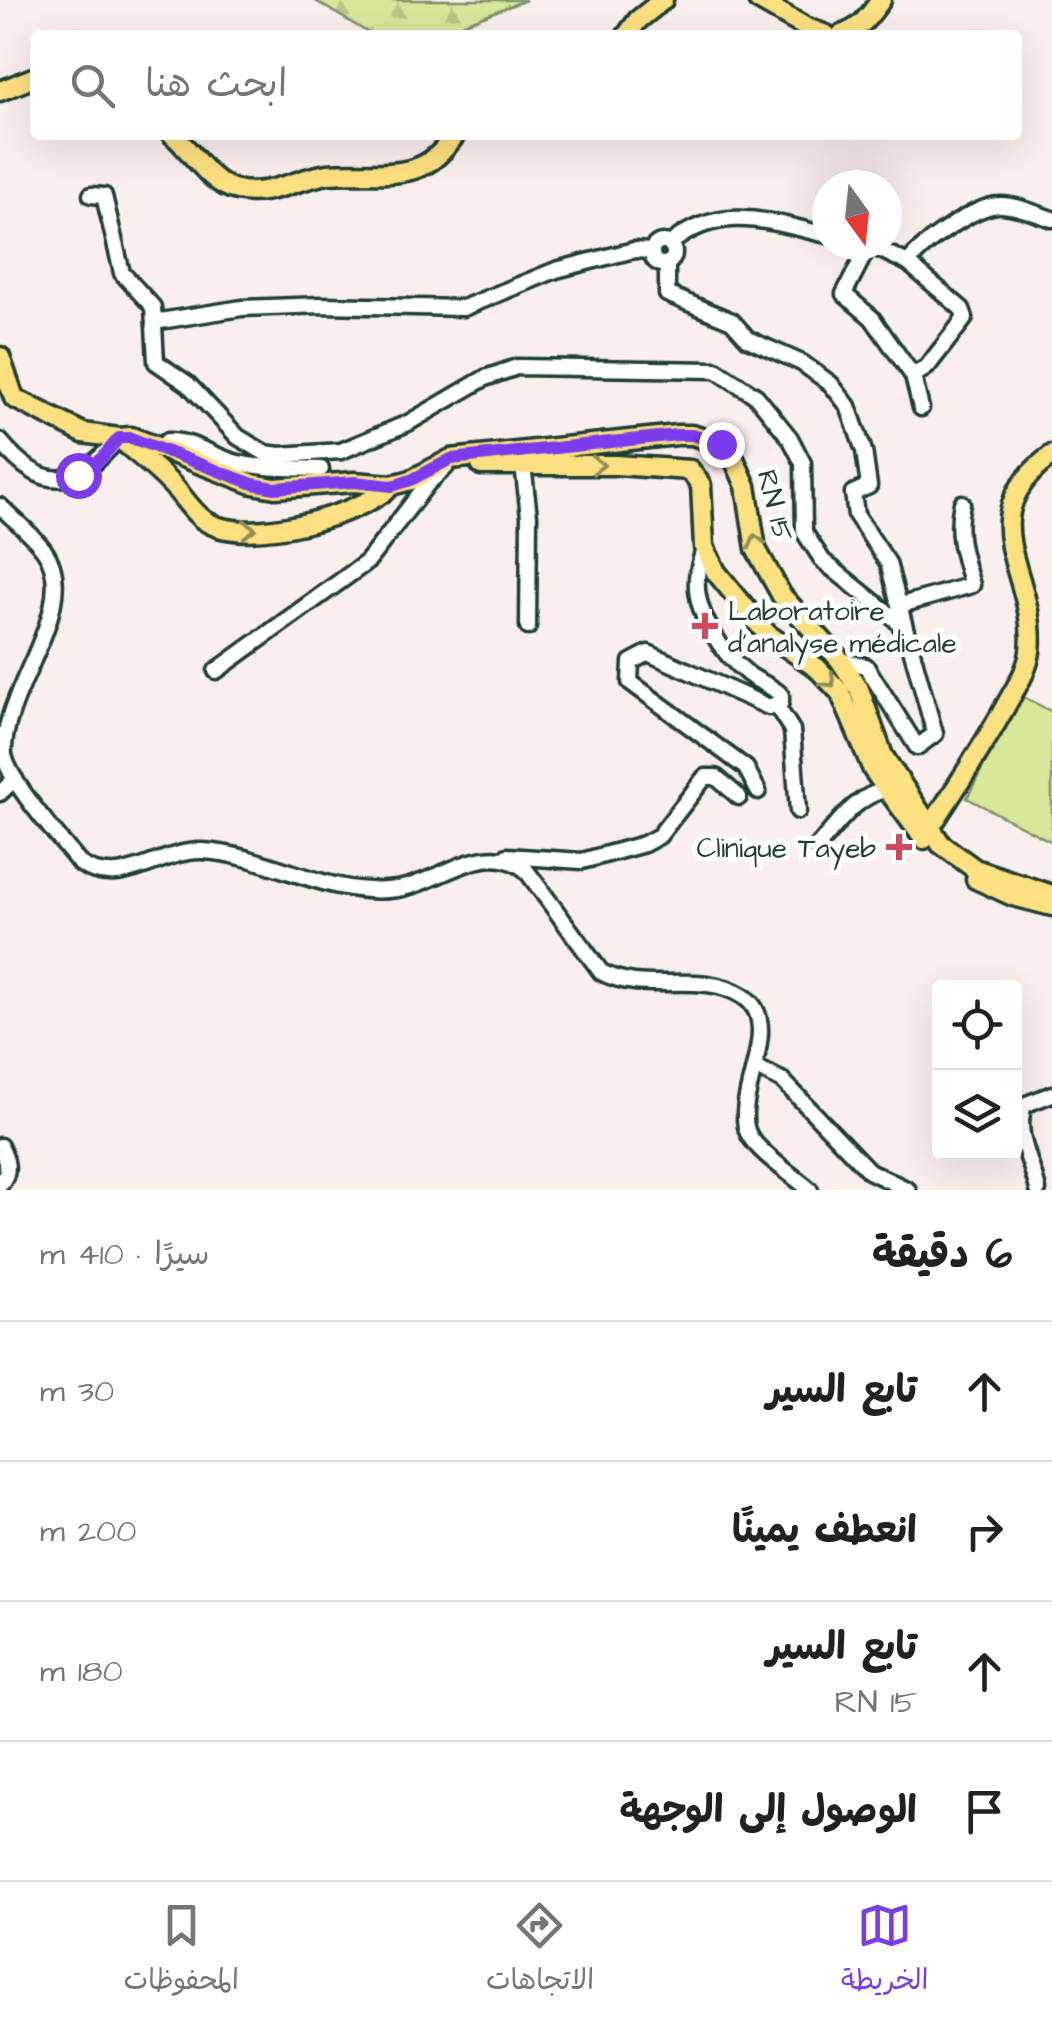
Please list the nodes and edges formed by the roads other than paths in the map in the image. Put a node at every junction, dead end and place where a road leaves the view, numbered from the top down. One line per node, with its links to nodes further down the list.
1 (663, 0): 4 (main road)
2 (758, 0): 5 (main road)
3 (881, 0): 6 (main road)
4 (631, 30)
5 (812, 30)
6 (855, 30)
7 (30, 80): 8 (main road)
8 (0, 92)
9 (177, 140): 10 (main road)
10 (452, 140)
11 (91, 195): 20 (street)
12 (1052, 219): 19 (street)
13 (812, 231): 14 (street)
14 (670, 244): 15 (street); 18 (street)
15 (651, 251): 18 (street); 20 (street)
16 (860, 260): 22 (street)
17 (900, 260): 19 (street)
18 (667, 263): 38 (street)
19 (908, 264): 22 (street)
20 (154, 322): 29 (street)
21 (0, 357): 24 (main road)
22 (912, 376): 23 (street)
23 (921, 408)
24 (119, 438): 25 (street); 26 (main road); 33 (main road)
25 (0, 441)
26 (162, 450): 28 (main road); 29 (street)
27 (1052, 454): 50 (main road)
28 (184, 458): 33 (main road); 34 (main road)
29 (264, 460): 31 (street); 40 (street)
30 (523, 465): 32 (main road, RN 15); 37 (main road, RN 15, one-way to 37); 39 (street)
31 (321, 469)
32 (438, 469): 34 (main road); 41 (main road, RN 15, one-way to 32); 42 (street)
33 (170, 483): 34 (main road, one-way to 34)
34 (392, 486)
35 (962, 503): 38 (street)
36 (0, 506): 44 (street)
37 (704, 547): 43 (street); 45 (main road, RN 15, one-way to 45)
38 (901, 605): 40 (street)
39 (528, 627)
40 (907, 634): 41 (street)
41 (840, 660): 50 (main road, RN 15)
42 (216, 671)
43 (776, 705): 46 (street); 49 (street)
44 (15, 779): 47 (street); 52 (street)
45 (886, 790): 50 (main road, RN 15); 51 (street)
46 (758, 791)
47 (0, 793)
48 (739, 797): 52 (street)
49 (798, 811)
50 (927, 834): 53 (main road, RN 15); 54 (main road, RN 15)
51 (816, 847)
52 (496, 856): 55 (street)
53 (1052, 895)
54 (1052, 906)
55 (755, 1068): 59 (street); 60 (street)
56 (1052, 1094): 61 (street)
57 (0, 1146): 58 (street)
58 (0, 1185)
59 (810, 1190)
60 (908, 1190)
61 (1038, 1190)

